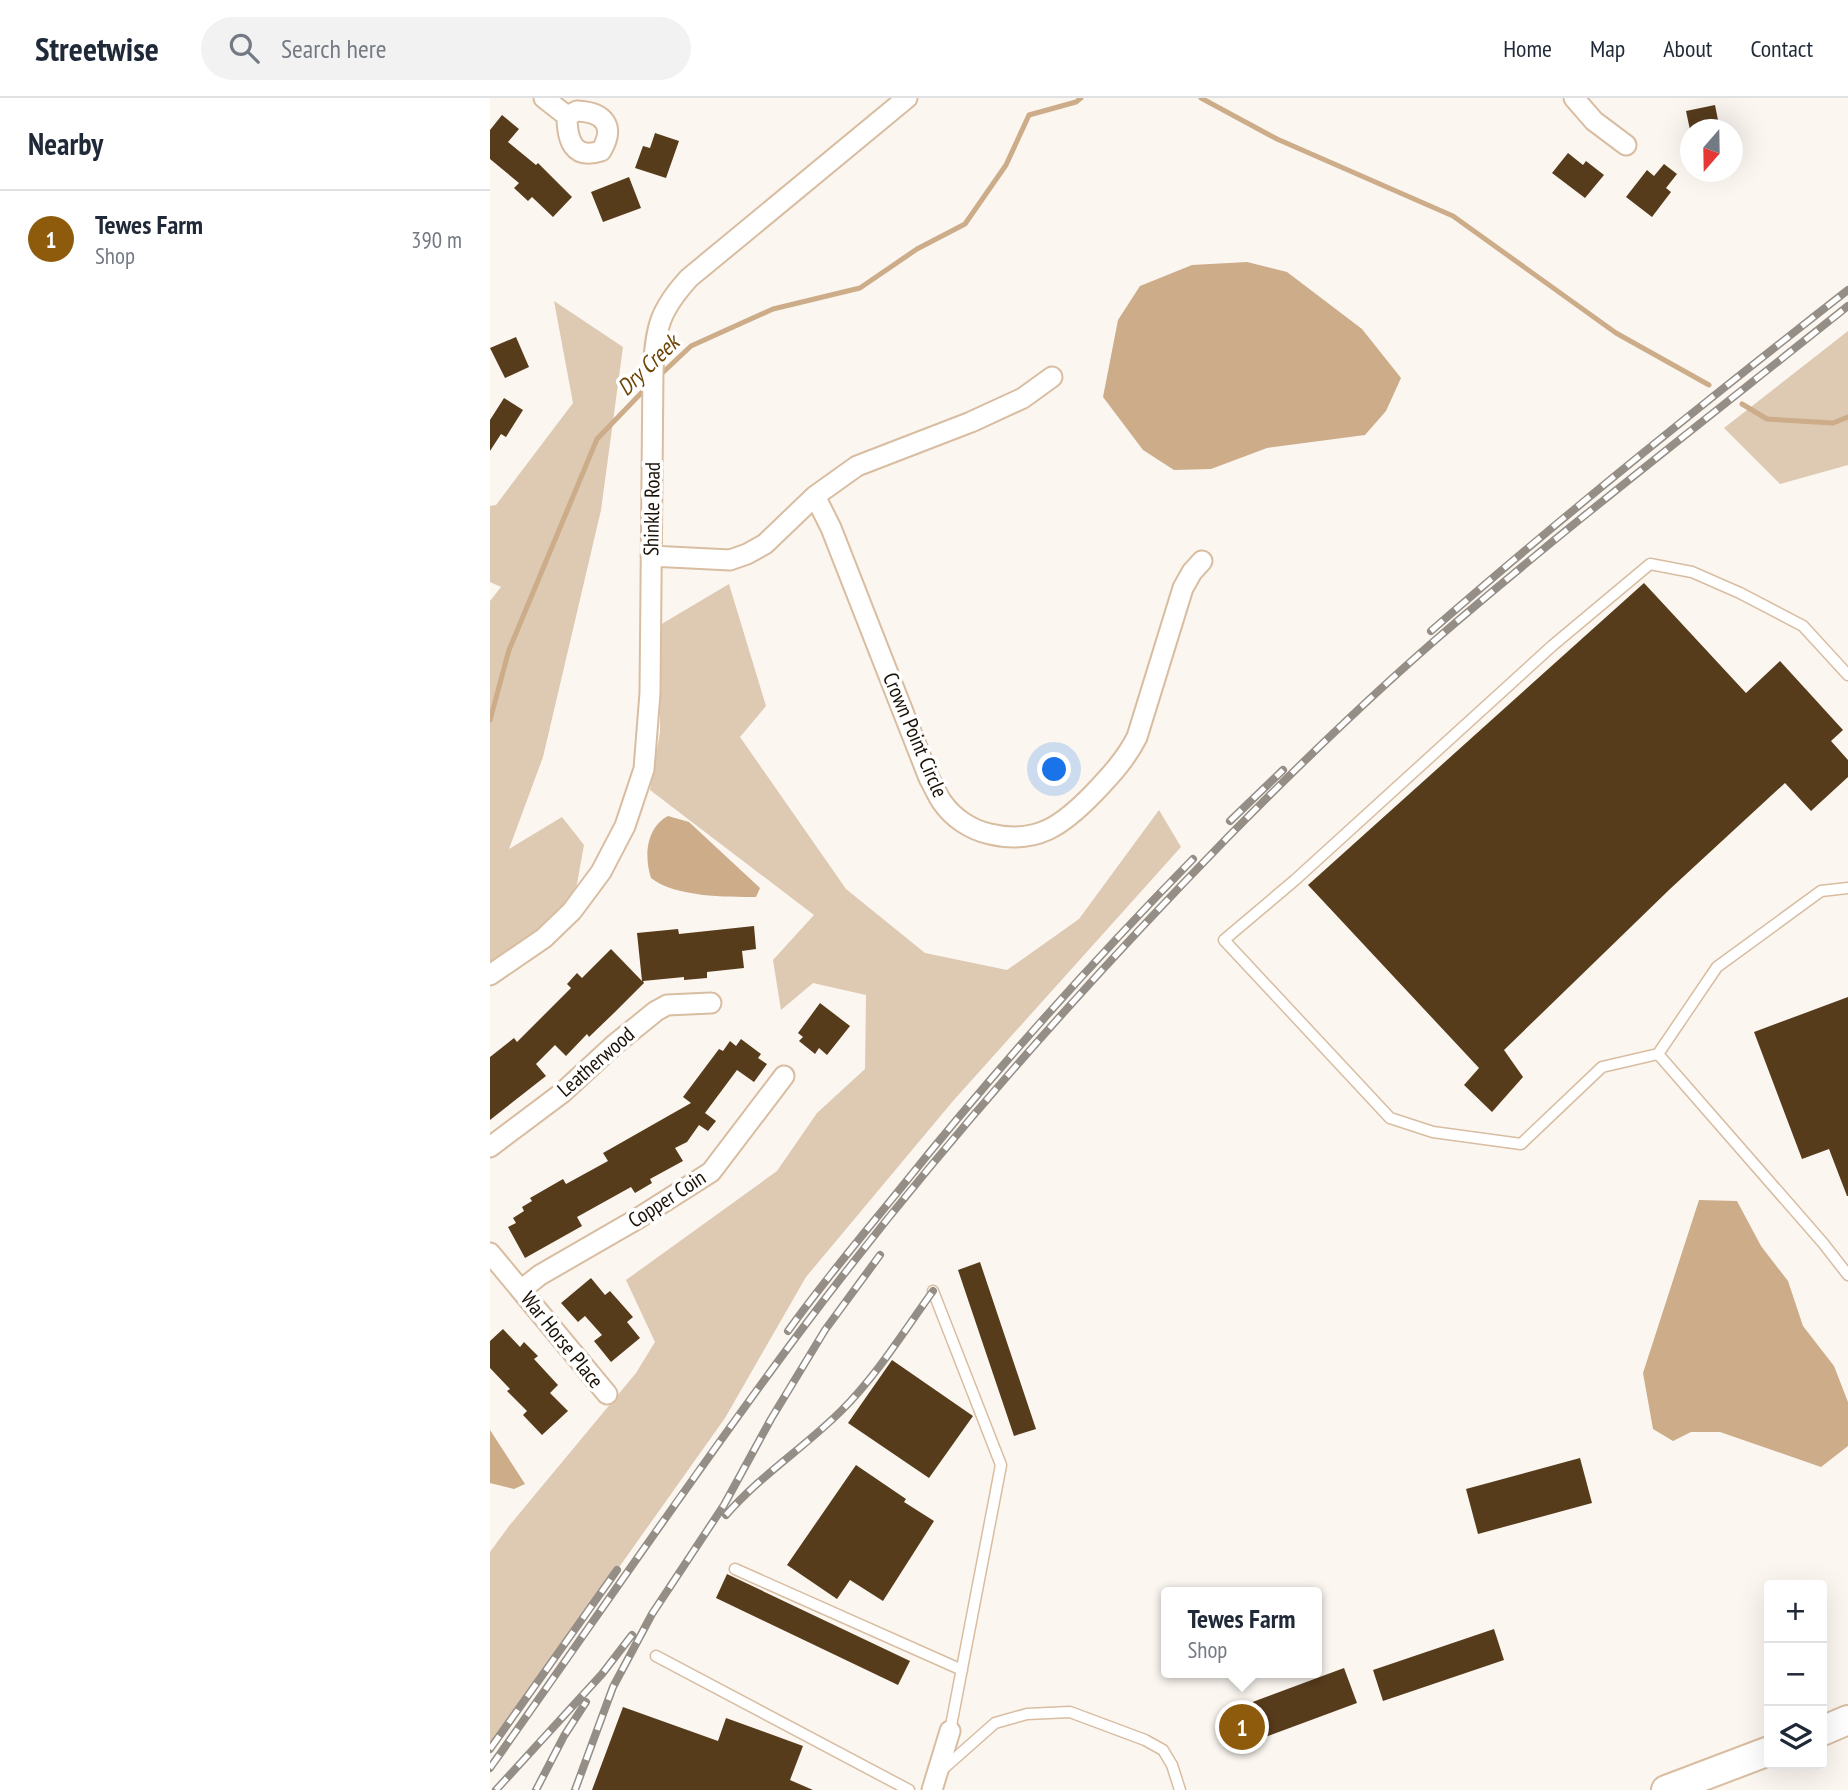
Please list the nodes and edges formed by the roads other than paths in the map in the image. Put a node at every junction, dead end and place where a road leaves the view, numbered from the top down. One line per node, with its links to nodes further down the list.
1 (544, 98): 4 (street)
2 (907, 98): 8 (street, Shinkle Road)
3 (1574, 98): 5 (street)
4 (567, 116)
5 (1626, 145)
6 (1052, 377): 7 (street)
7 (815, 496): 8 (street); 9 (street, Crown Point Circle)
8 (652, 556): 12 (street, Shinkle Road)
9 (1202, 561)
10 (1848, 675): 14 (lane)
11 (1848, 888): 14 (lane)
12 (490, 975)
13 (711, 1003): 16 (street, Leatherwood)
14 (1658, 1054): 18 (lane)
15 (785, 1076): 19 (street, Copper Coin)
16 (490, 1147)
17 (490, 1253): 19 (street, War Horse Place)
18 (1848, 1275)
19 (521, 1290): 21 (street, War Horse Place)
20 (933, 1291): 24 (lane)
21 (607, 1394)
22 (735, 1569): 24 (lane)
23 (656, 1656): 30 (lane)
24 (962, 1670): 27 (lane)
25 (1848, 1720): 26 (main road)
26 (1827, 1729)
27 (950, 1731): 29 (street)
28 (1764, 1753): 32 (main road)
29 (935, 1782): 31 (lane)
30 (909, 1790)
31 (1180, 1790)
32 (1666, 1790)

